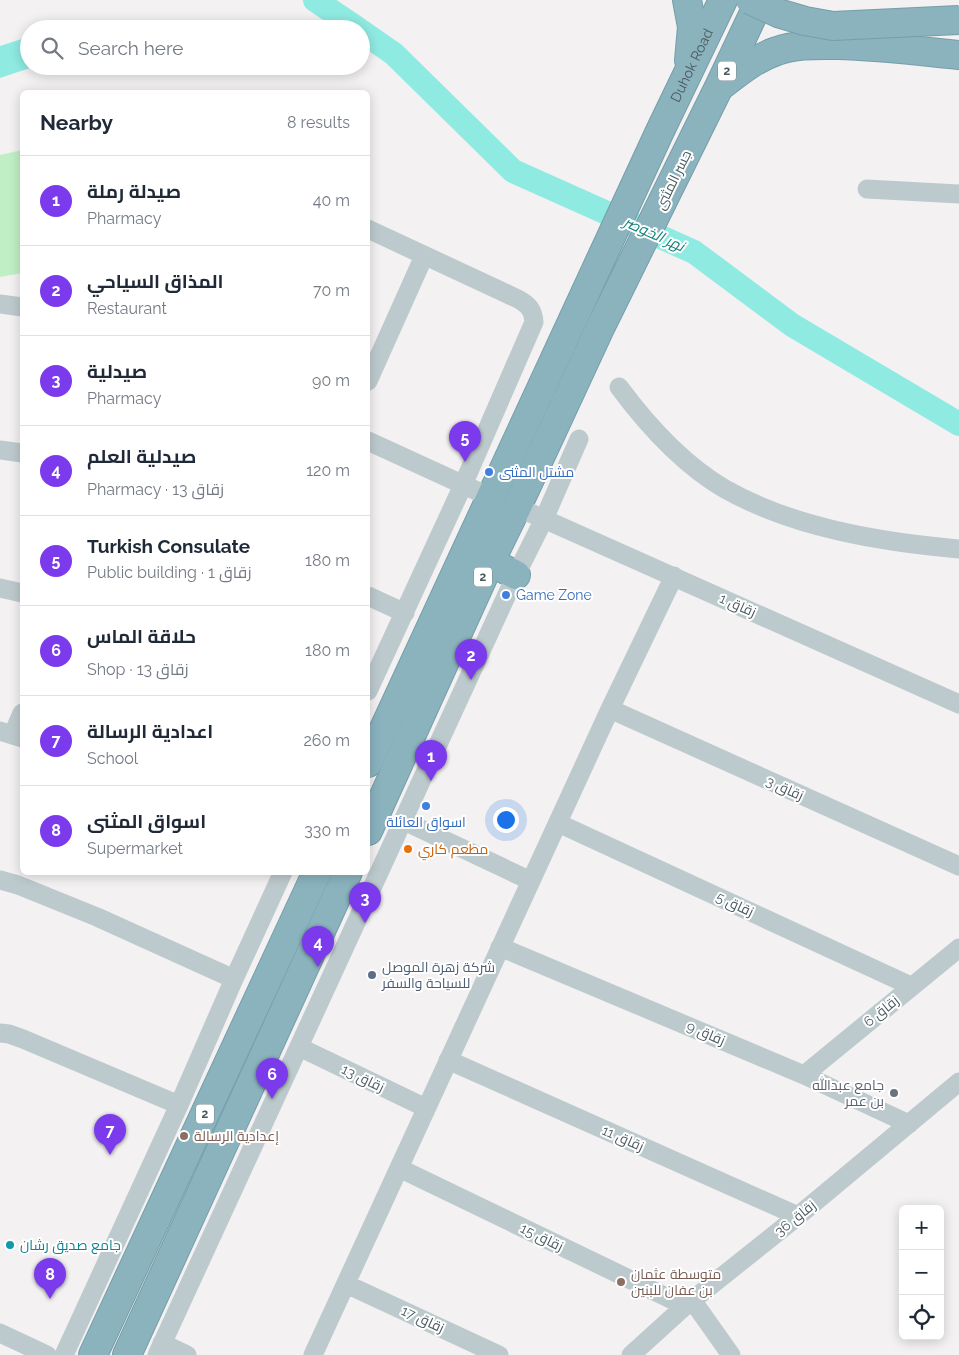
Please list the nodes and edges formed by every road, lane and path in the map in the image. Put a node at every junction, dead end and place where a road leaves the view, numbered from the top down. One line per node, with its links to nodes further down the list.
1 (687, 0): 7 (highway)
2 (723, 0): 7 (highway, Duhok Road / 2)
3 (750, 0): 5 (highway, bridge)
4 (760, 0): 8 (highway, 2)
5 (959, 20)
6 (959, 55): 8 (highway)
7 (687, 75): 22 (highway, Duhok Road / 2)
8 (719, 87): 23 (highway, جسر المثنى / 2)
9 (867, 189): 10 (street)
10 (959, 194)
11 (370, 230): 12 (street)
12 (424, 256): 15 (street); 21 (street)
13 (0, 304): 14 (street)
14 (20, 306)
15 (370, 377)
16 (619, 387): 25 (street)
17 (579, 438): 24 (street)
18 (370, 442): 21 (street)
19 (0, 450): 20 (street)
20 (20, 453)
21 (463, 485): 22 (street); 32 (street)
22 (490, 498): 38 (highway, 2)
23 (517, 507): 24 (street, زقاق 1); 26 (highway, 2)
24 (544, 519): 27 (street); 28 (street, زقاق 1)
25 (959, 548)
26 (490, 562): 27 (highway); 41 (highway, 2)
27 (516, 575): 39 (street)
28 (674, 576): 34 (street, زقاق 1); 35 (street)
29 (0, 588): 30 (street)
30 (20, 593)
31 (370, 597): 32 (street)
32 (405, 613): 33 (street)
33 (370, 687)
34 (959, 704)
35 (610, 710): 40 (street); 42 (street, زقاق 3)
36 (20, 717): 37 (street)
37 (12, 734)
38 (370, 759)
39 (404, 821): 47 (street); 53 (street)
40 (558, 822): 47 (street); 51 (street, زقاق 5)
41 (370, 827)
42 (959, 866)
43 (282, 875): 50 (street)
44 (316, 875): 68 (highway, 2)
45 (347, 875): 69 (highway, 2)
46 (0, 880): 50 (street)
47 (531, 881): 48 (street)
48 (500, 948): 54 (street); 55 (street, زقاق 9)
49 (959, 948): 51 (street, زقاق 6)
50 (234, 979): 57 (street)
51 (912, 986): 55 (street, زقاق 6)
52 (0, 1033): 57 (street)
53 (299, 1047): 58 (street, زقاق 13); 65 (street)
54 (448, 1060): 58 (street); 61 (street, زقاق 11)
55 (804, 1075): 59 (street, زقاق 9)
56 (959, 1082): 59 (street, زقاق 36)
57 (179, 1105): 67 (street)
58 (426, 1108): 60 (street)
59 (909, 1124): 61 (street, زقاق 36)
60 (399, 1168): 62 (street); 63 (street, زقاق 15)
61 (798, 1216): 63 (street, زقاق 36)
62 (346, 1284): 71 (street); 72 (street, زقاق 17)
63 (688, 1303): 73 (street, زقاق 36); 74 (street)
64 (0, 1333): 66 (street)
65 (159, 1349): 70 (street)
66 (47, 1355)
67 (64, 1355)
68 (93, 1355)
69 (127, 1355)
70 (187, 1355)
71 (313, 1355)
72 (500, 1355)
73 (631, 1355)
74 (731, 1355)

